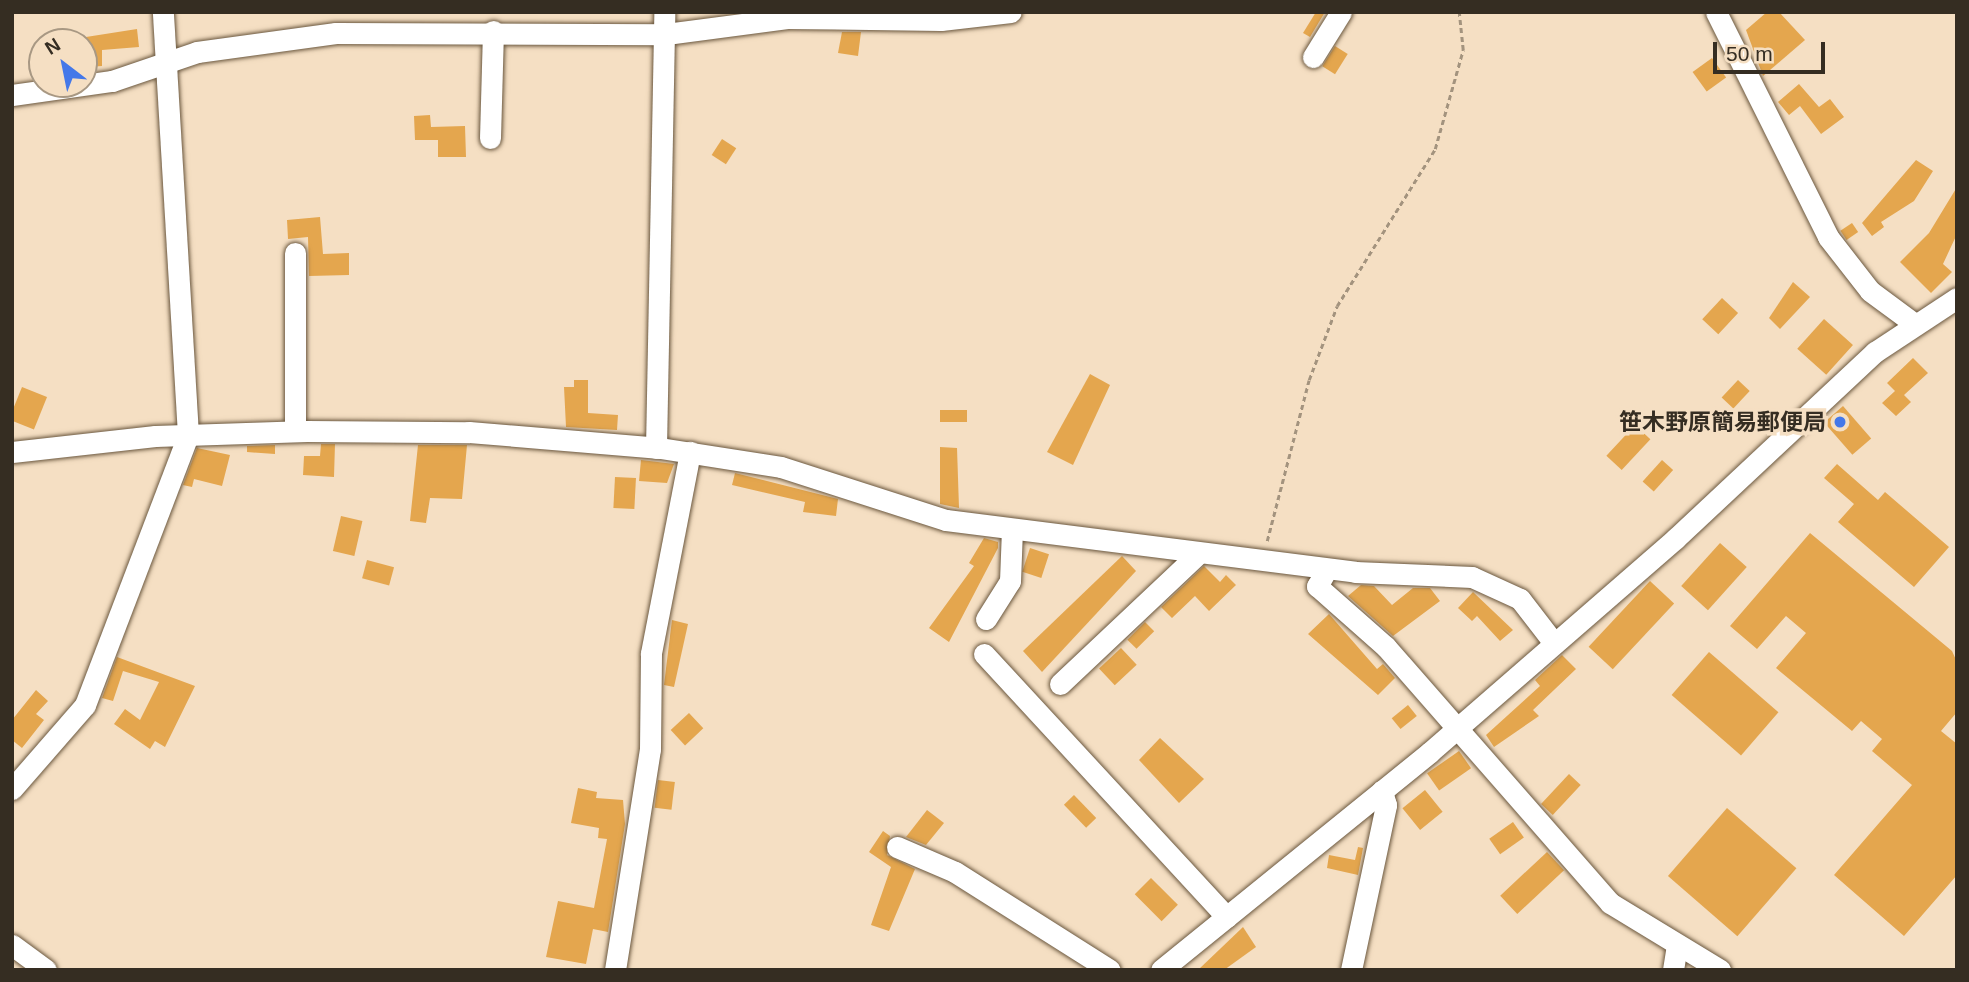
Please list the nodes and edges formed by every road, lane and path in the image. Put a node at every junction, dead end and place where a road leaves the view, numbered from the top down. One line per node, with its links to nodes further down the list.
1 (163, 12): 9 (street)
2 (1011, 12): 6 (street)
3 (1341, 12): 8 (street)
4 (1459, 12): 22 (path)
5 (1716, 12): 14 (street)
6 (665, 23): 7 (street); 17 (street)
7 (493, 31): 9 (street); 11 (street)
8 (1313, 57)
9 (165, 61): 10 (street); 16 (street)
10 (12, 95)
11 (490, 138)
12 (295, 253): 15 (street)
13 (1957, 298): 14 (street)
14 (1912, 322): 25 (street)
15 (295, 432): 16 (street); 17 (street)
16 (188, 435): 18 (street); 29 (street)
17 (656, 448): 19 (street)
18 (12, 452)
19 (690, 452): 20 (street); 36 (street)
20 (1012, 529): 21 (street); 24 (street)
21 (1198, 554): 22 (street); 27 (street)
22 (1262, 562): 23 (street)
23 (1327, 569): 25 (street); 28 (street)
24 (986, 619)
25 (1554, 643): 28 (street)
26 (984, 654): 32 (street)
27 (1060, 684)
28 (1457, 728): 30 (street); 34 (street)
29 (12, 789)
30 (1382, 791): 32 (street); 39 (street)
31 (897, 847): 37 (street)
32 (1227, 917): 38 (street)
33 (12, 945): 35 (street)
34 (1677, 946): 40 (street); 41 (street)
35 (46, 970)
36 (615, 970)
37 (1110, 970)
38 (1161, 970)
39 (1351, 970)
40 (1673, 970)
41 (1720, 970)

